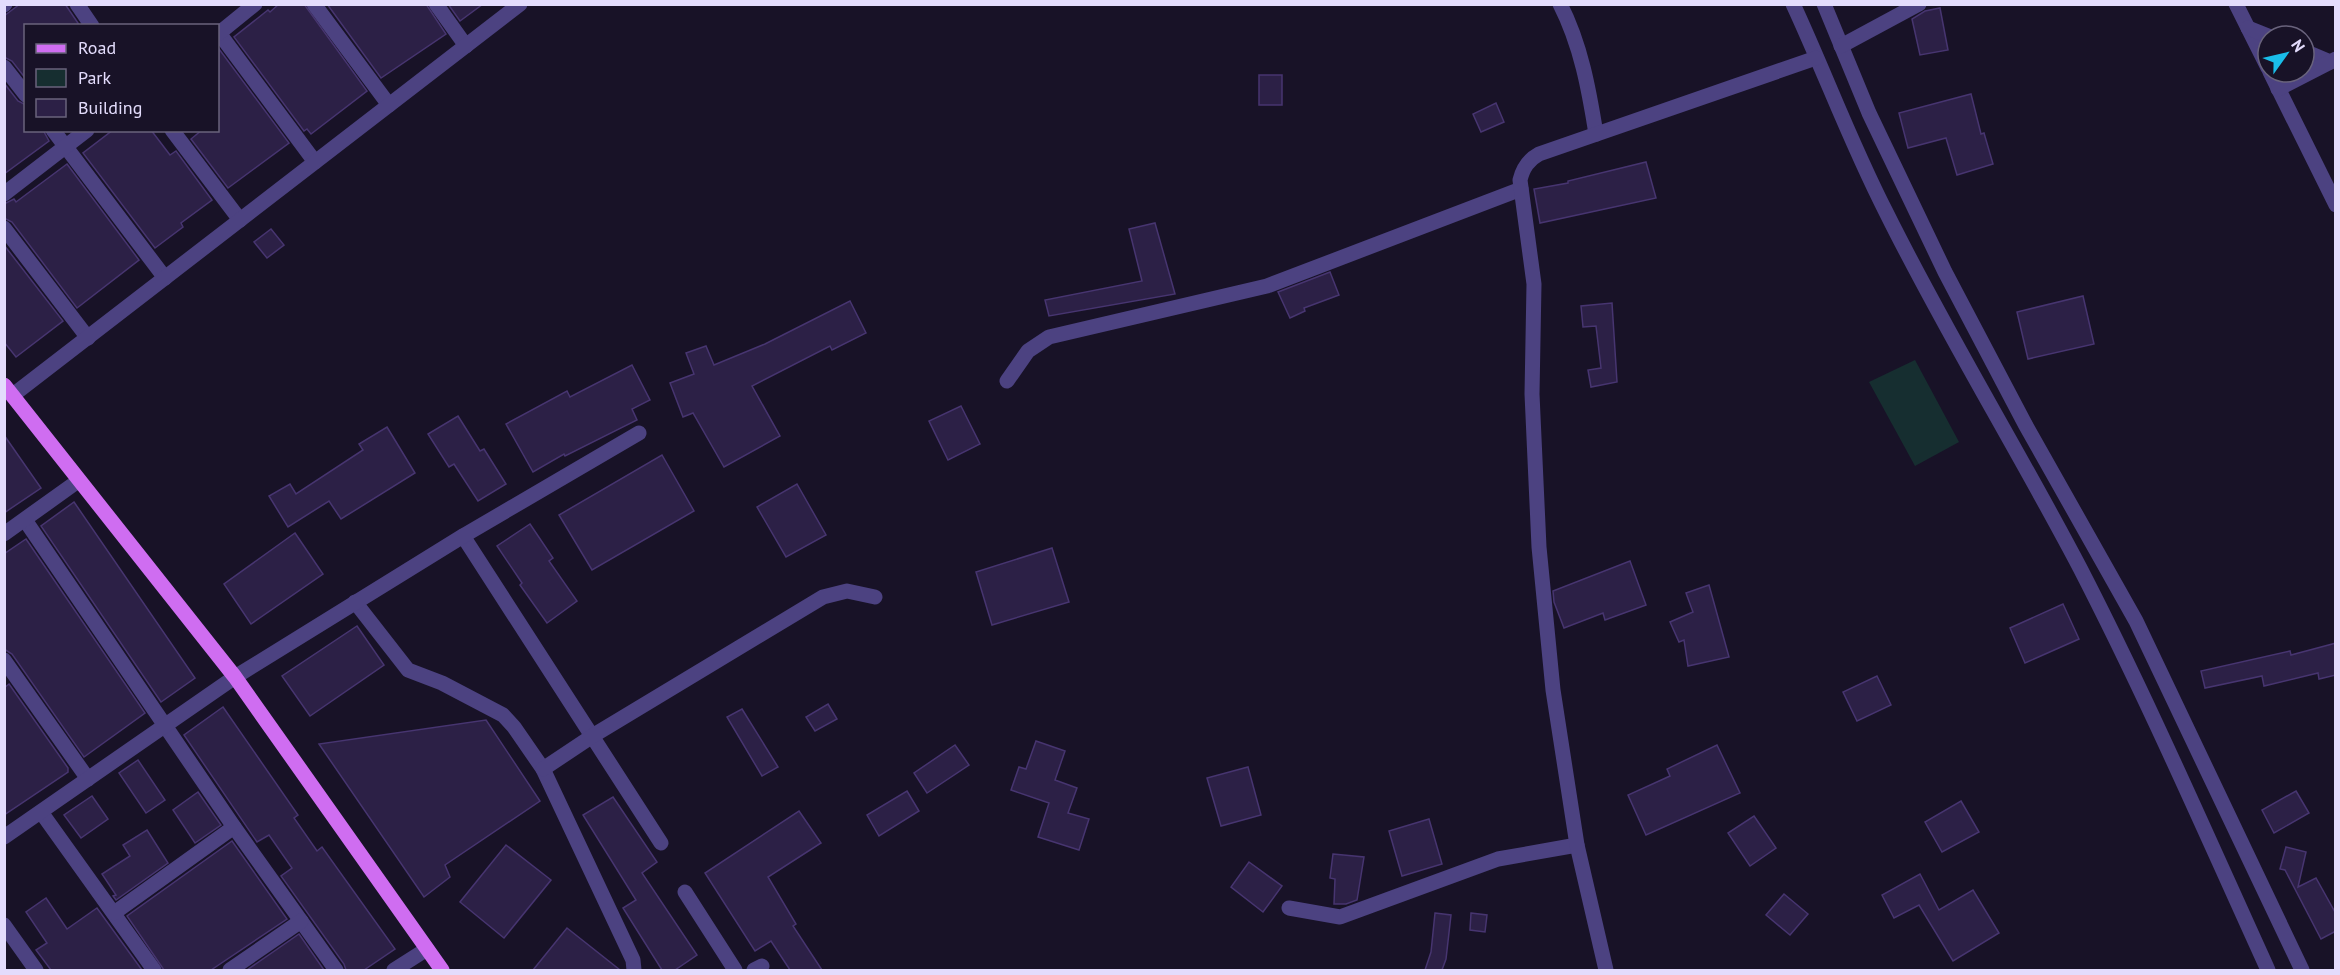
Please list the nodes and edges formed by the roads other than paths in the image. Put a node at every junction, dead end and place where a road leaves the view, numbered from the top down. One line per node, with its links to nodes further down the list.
1 (76, 4): 11 (street)
2 (255, 4): 14 (street)
3 (314, 4): 26 (street)
4 (435, 4): 17 (street)
5 (520, 4): 17 (street)
6 (1560, 4): 30 (street)
7 (1793, 4): 20 (street)
8 (1824, 4): 18 (street)
9 (1919, 4): 18 (street)
10 (2236, 4): 12 (street)
11 (91, 24)
12 (2248, 28): 13 (street); 16 (street)
13 (2256, 31)
14 (219, 32)
15 (219, 34): 32 (street)
16 (2256, 44)
17 (466, 46): 26 (street)
18 (1841, 46): 76 (street)
19 (2316, 55): 21 (street)
20 (1816, 58): 30 (street); 75 (street)
21 (2333, 61): 24 (street)
22 (4, 67): 25 (street)
23 (2276, 84): 24 (street)
24 (2278, 89): 35 (street)
25 (24, 92)
26 (389, 105): 32 (street)
27 (54, 132): 31 (street)
28 (84, 132): 31 (street)
29 (174, 132): 36 (street)
30 (1596, 134): 33 (street)
31 (65, 147): 34 (street); 38 (street)
32 (315, 162): 36 (street)
33 (1521, 189): 40 (street); 59 (street)
34 (4, 194)
35 (2336, 204)
36 (240, 220): 38 (street)
37 (4, 228): 39 (street)
38 (165, 278): 39 (street)
39 (88, 338): 41 (street)
40 (1007, 381)
41 (9, 390): 43 (main road)
42 (639, 433): 46 (street)
43 (78, 481): 44 (street); 50 (main road)
44 (25, 520): 45 (street); 51 (street)
45 (4, 534)
46 (463, 536): 48 (street); 52 (street)
47 (875, 597): 52 (street)
48 (355, 602): 50 (street); 53 (street)
49 (4, 660): 54 (street)
50 (235, 677): 51 (street); 65 (main road)
51 (165, 726): 54 (street); 56 (street)
52 (594, 735): 53 (street); 58 (street)
53 (543, 769): 72 (street)
54 (88, 779): 55 (street)
55 (41, 812): 57 (street); 62 (street)
56 (234, 827): 62 (street); 63 (street)
57 (4, 837)
58 (661, 843)
59 (1577, 845): 61 (street); 74 (street)
60 (686, 892): 73 (street)
61 (1289, 908)
62 (114, 913): 67 (street)
63 (302, 921): 68 (street); 69 (street)
64 (4, 925): 66 (street)
65 (427, 949): 70 (street); 71 (main road)
66 (36, 970)
67 (154, 970)
68 (230, 970)
69 (336, 970)
70 (394, 970)
71 (442, 970)
72 (634, 970)
73 (735, 970)
74 (1606, 970)
75 (2268, 970)
76 (2302, 970)

